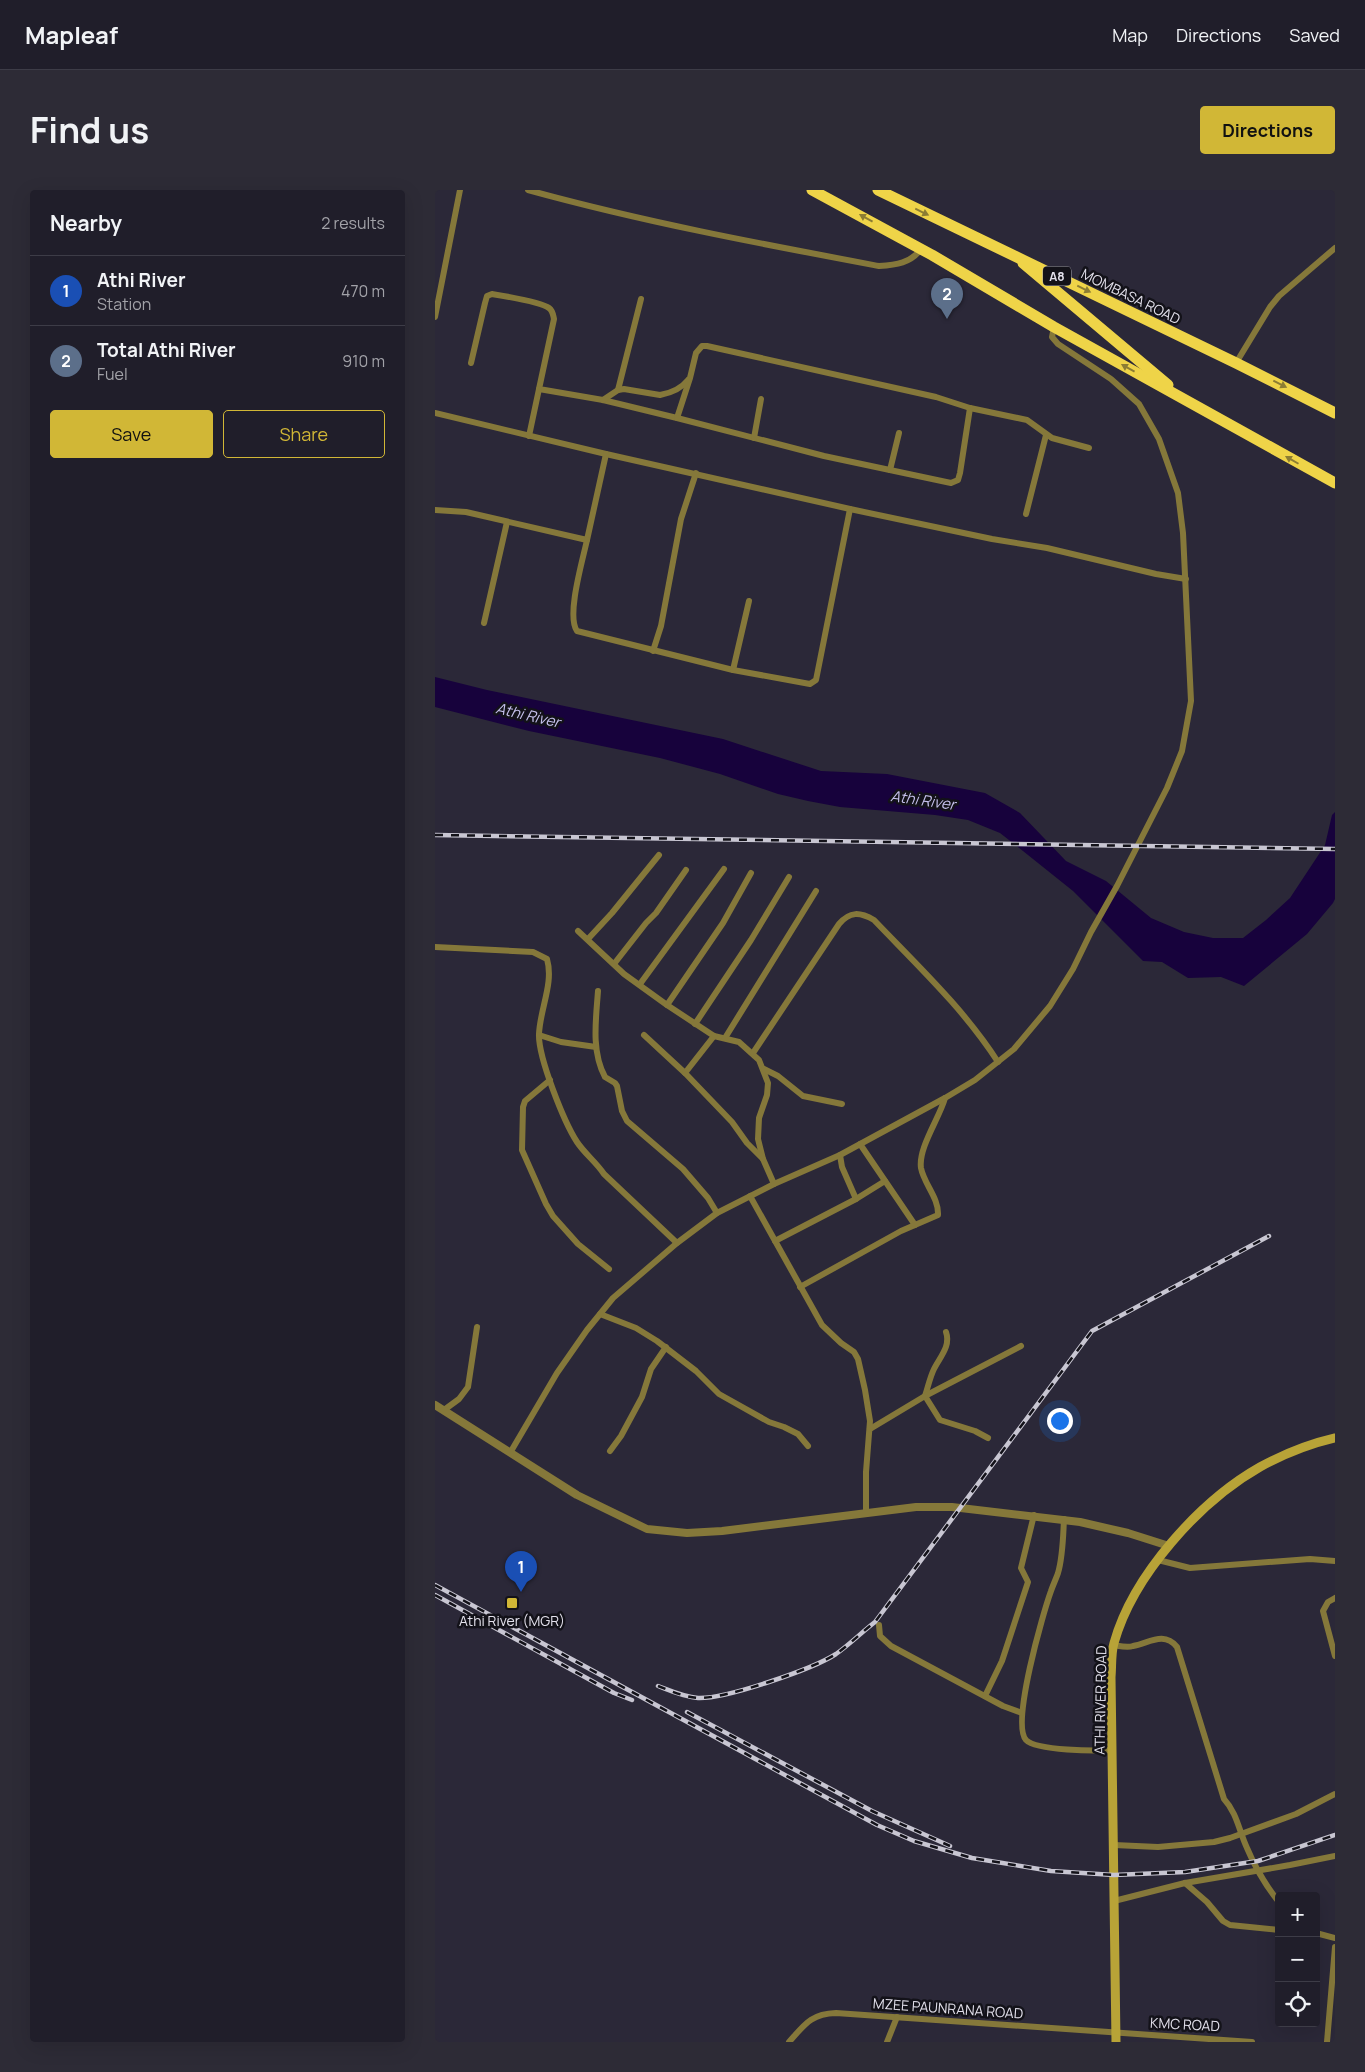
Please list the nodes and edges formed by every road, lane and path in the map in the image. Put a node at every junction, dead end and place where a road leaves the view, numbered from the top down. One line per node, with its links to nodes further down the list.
1 (460, 190): 9 (street)
2 (532, 190): 6 (street)
3 (811, 190): 6 (highway, one-way to 3)
4 (878, 190): 7 (highway, MOMBASA ROAD / A8, one-way to 7)
5 (1335, 248): 13 (street)
6 (921, 249): 11 (highway)
7 (1010, 253): 13 (highway, MOMBASA ROAD / A8, one-way to 13); 19 (highway)
8 (641, 299): 16 (street)
9 (436, 302): 10 (street)
10 (435, 317)
11 (1054, 327): 19 (highway, one-way to 11); 38 (street)
12 (471, 363): 15 (street)
13 (1236, 363): 22 (highway, A8, one-way to 22)
14 (690, 378): 16 (street); 20 (street); 23 (street)
15 (539, 389): 18 (street); 26 (street)
16 (618, 390): 18 (street)
17 (761, 399): 27 (street)
18 (603, 400): 23 (street)
19 (1189, 403): 32 (highway, one-way to 19)
20 (970, 408): 25 (street); 30 (street)
21 (435, 413): 26 (street)
22 (1335, 413)
23 (677, 418): 27 (street)
24 (899, 433): 30 (street)
25 (1046, 435): 28 (street); 35 (street)
26 (529, 436): 29 (street)
27 (754, 438): 30 (street)
28 (1089, 448)
29 (606, 454): 31 (street); 37 (street)
30 (890, 470)
31 (696, 473): 33 (street); 41 (street)
32 (1335, 483)
33 (850, 509): 38 (street); 42 (street)
34 (435, 510): 36 (street)
35 (1025, 514)
36 (507, 522): 37 (street); 40 (street)
37 (587, 540): 41 (street)
38 (1186, 579): 63 (street)
39 (749, 601): 42 (street)
40 (484, 624)
41 (653, 651): 42 (street)
42 (733, 670)
43 (659, 855): 50 (street)
44 (724, 869): 53 (street)
45 (685, 870): 52 (street)
46 (751, 873): 55 (street)
47 (789, 877): 56 (street)
48 (816, 891): 60 (street)
49 (578, 931): 50 (street)
50 (588, 939): 52 (street)
51 (435, 947): 57 (street)
52 (613, 964): 53 (street)
53 (640, 984): 55 (street)
54 (598, 991): 61 (street)
55 (667, 1005): 56 (street)
56 (695, 1024): 59 (street)
57 (539, 1035): 61 (street); 66 (street)
58 (644, 1035): 65 (street)
59 (714, 1036): 60 (street); 65 (street)
60 (725, 1038): 62 (street)
61 (596, 1047): 76 (street)
62 (753, 1053): 63 (street); 64 (street)
63 (998, 1062): 67 (street)
64 (765, 1070): 68 (street); 71 (street)
65 (685, 1072): 71 (street)
66 (550, 1080): 79 (street); 80 (street)
67 (945, 1098): 69 (street); 77 (street)
68 (842, 1104)
69 (860, 1144): 70 (street); 72 (street)
70 (840, 1154): 73 (street); 75 (street)
71 (763, 1159): 73 (street)
72 (885, 1181): 75 (street); 77 (street)
73 (774, 1184): 74 (street)
74 (750, 1196): 76 (street); 78 (street)
75 (856, 1199): 78 (street)
76 (717, 1213): 79 (street)
77 (915, 1225): 81 (street)
78 (775, 1241): 81 (street)
79 (677, 1243): 82 (street)
80 (609, 1269)
81 (800, 1287): 90 (street)
82 (600, 1314): 86 (street); 95 (street)
83 (477, 1327): 89 (street)
84 (946, 1332): 87 (street)
85 (1021, 1346): 87 (street)
86 (666, 1347): 93 (street); 94 (street)
87 (925, 1396): 90 (street); 91 (street)
88 (435, 1405): 89 (street)
89 (444, 1410): 95 (street)
90 (870, 1429): 96 (street)
91 (988, 1438)
92 (1335, 1438): 99 (main road, ATHI RIVER ROAD)
93 (808, 1446)
94 (610, 1451)
95 (510, 1453): 96 (street)
96 (866, 1513): 97 (street)
97 (1034, 1515): 98 (street); 106 (street)
98 (1064, 1520): 99 (street); 107 (street)
99 (1169, 1546): 100 (main road, ATHI RIVER ROAD)
100 (1158, 1560): 101 (street); 104 (main road, ATHI RIVER ROAD)
101 (1335, 1561)
102 (1335, 1598): 105 (street)
103 (879, 1625): 106 (street)
104 (1113, 1645): 108 (main road, ATHI RIVER ROAD); 110 (street)
105 (1335, 1656)
106 (985, 1696): 107 (street)
107 (1022, 1712): 108 (street)
108 (1112, 1750): 111 (main road, ATHI RIVER ROAD)
109 (1335, 1794): 110 (street)
110 (1241, 1835): 111 (street); 113 (street)
111 (1114, 1846): 116 (main road, ATHI RIVER ROAD)
112 (1335, 1856): 113 (street)
113 (1258, 1871): 114 (street); 115 (street)
114 (1185, 1883): 116 (street); 117 (street)
115 (1275, 1896)
116 (1114, 1900): 122 (main road, ATHI RIVER ROAD)
117 (1275, 1930)
118 (1320, 1934): 119 (street)
119 (1335, 1938)
120 (1335, 1947): 126 (street)
121 (897, 2017): 122 (street, MZEE PAUNRANA ROAD); 123 (street, MZEE PAUNRANA ROAD); 124 (street)
122 (1116, 2037): 125 (street, KMC ROAD)
123 (789, 2042)
124 (887, 2042)
125 (1252, 2042)
126 (1327, 2042)

